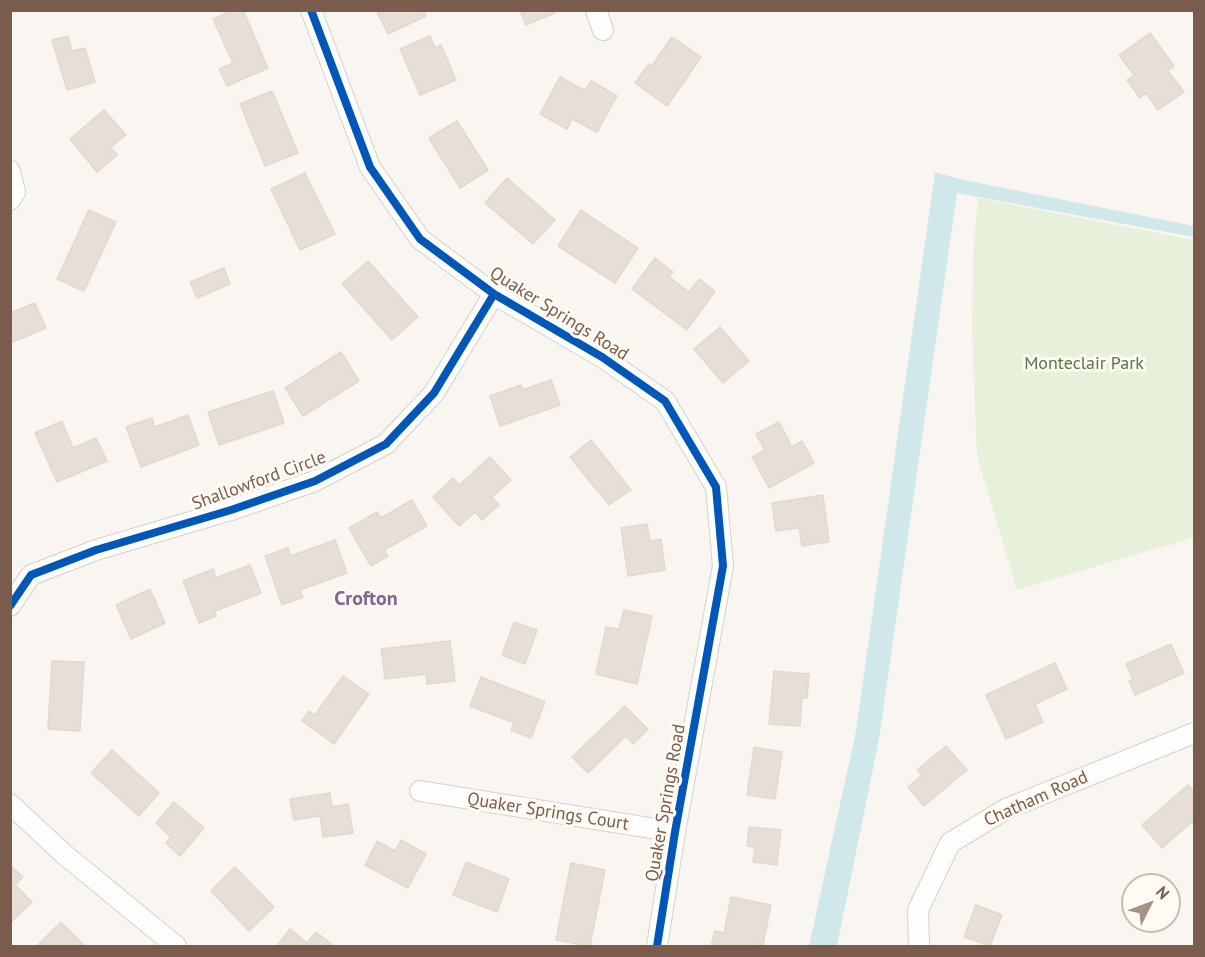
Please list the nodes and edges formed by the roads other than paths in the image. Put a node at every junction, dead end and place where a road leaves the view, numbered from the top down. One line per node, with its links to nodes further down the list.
1 (311, 10): 6 (street, Quaker Springs Road)
2 (596, 10): 3 (street)
3 (603, 30)
4 (10, 171): 5 (street)
5 (10, 200)
6 (494, 294): 7 (street, Shallowford Circle); 11 (street, Quaker Springs Road)
7 (10, 606)
8 (1194, 733): 14 (street, Chatham Road)
9 (420, 791): 11 (street, Quaker Springs Court)
10 (10, 804): 12 (street)
11 (675, 832): 13 (street, Quaker Springs Road)
12 (176, 946)
13 (657, 946)
14 (920, 946)

